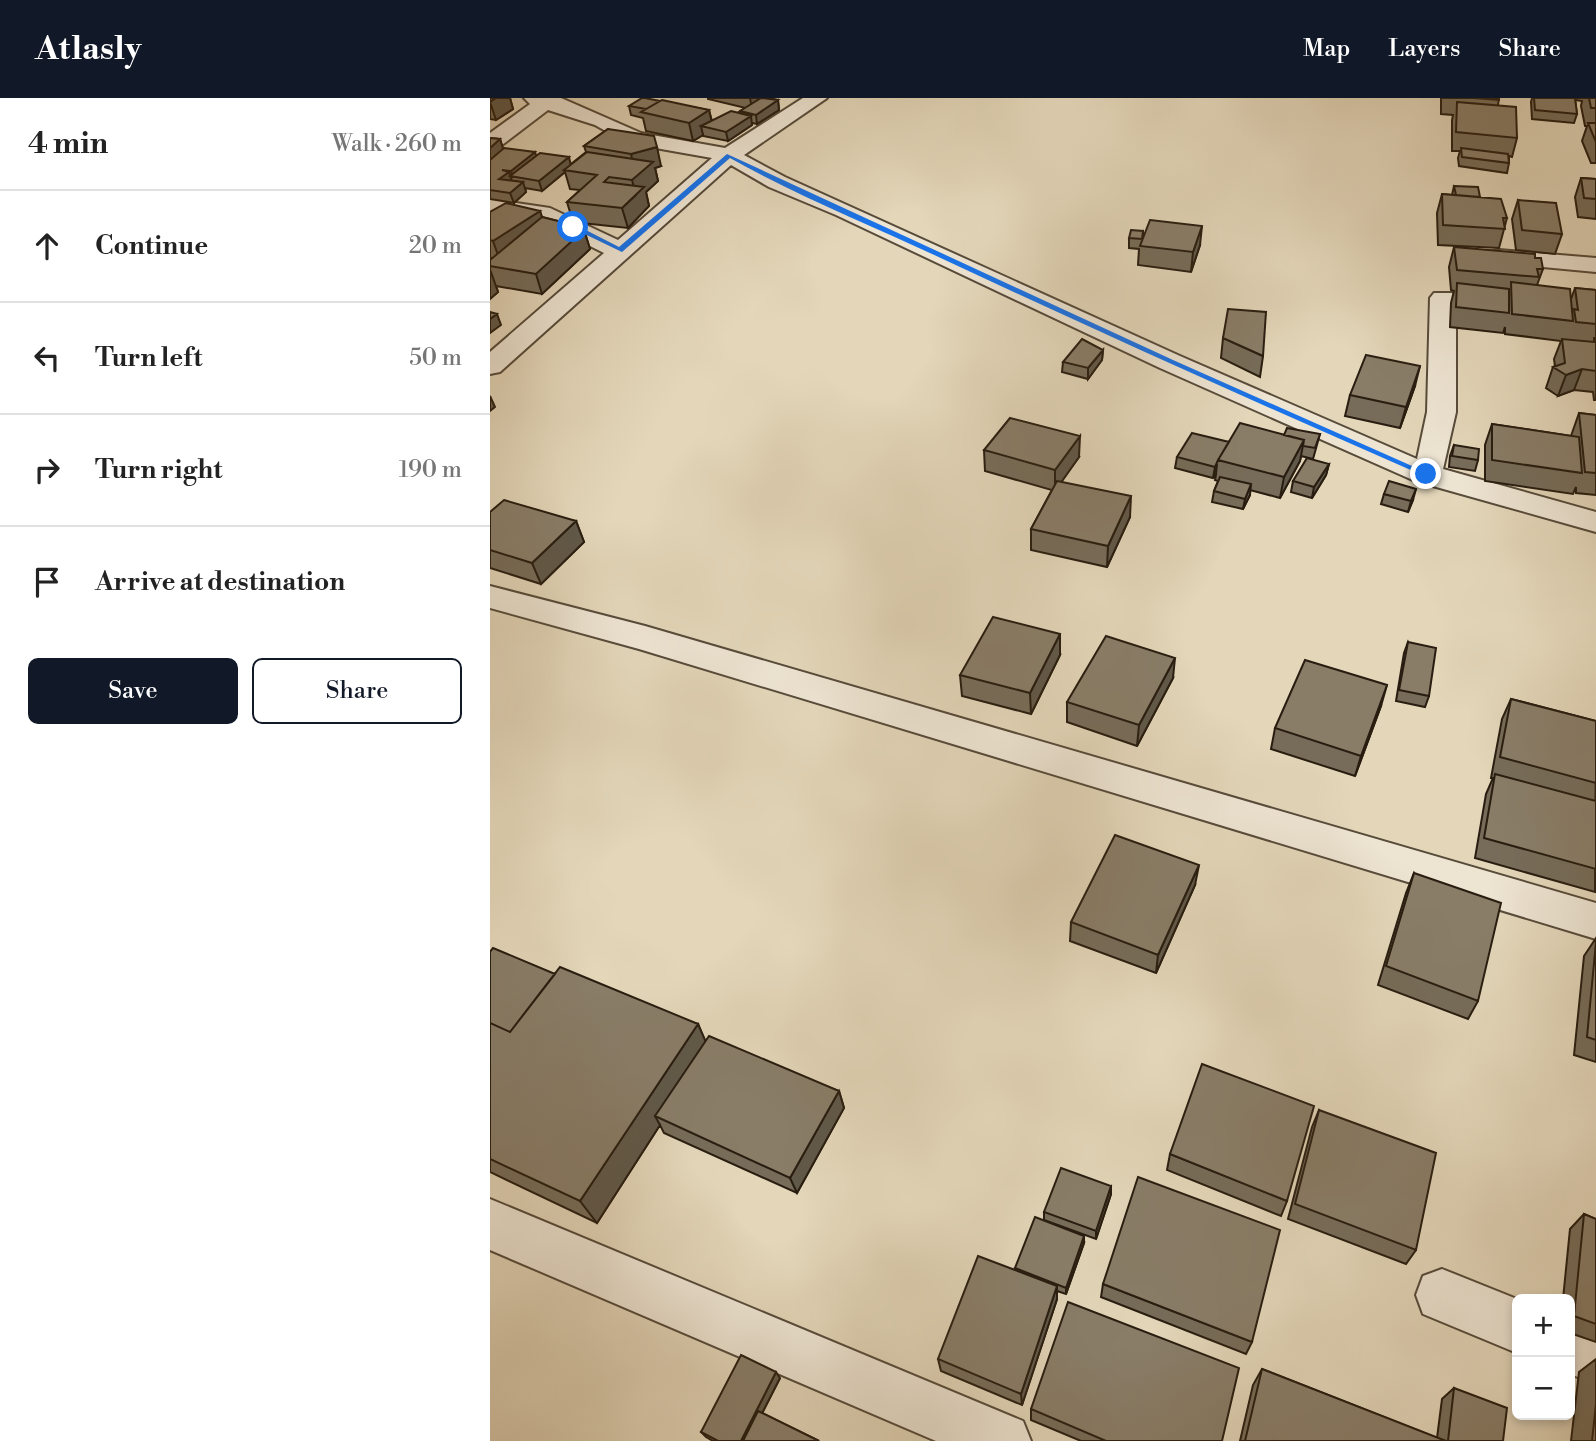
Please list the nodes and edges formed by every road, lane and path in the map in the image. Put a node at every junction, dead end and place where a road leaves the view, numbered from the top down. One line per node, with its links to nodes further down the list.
1 (817, 98): 4 (street)
2 (544, 99): 3 (street); 4 (street)
3 (490, 143)
4 (729, 155): 6 (street); 11 (street)
5 (490, 206): 6 (street)
6 (620, 251): 10 (street)
7 (1499, 257): 8 (street)
8 (1596, 265)
9 (1443, 298): 11 (street)
10 (490, 366)
11 (1426, 474): 12 (street)
12 (1596, 522)
13 (490, 597): 14 (street)
14 (1596, 921)
15 (490, 1224): 20 (street)
16 (1442, 1295): 17 (street)
17 (1512, 1324)
18 (1575, 1348): 19 (street)
19 (1596, 1357)
20 (1003, 1441)

